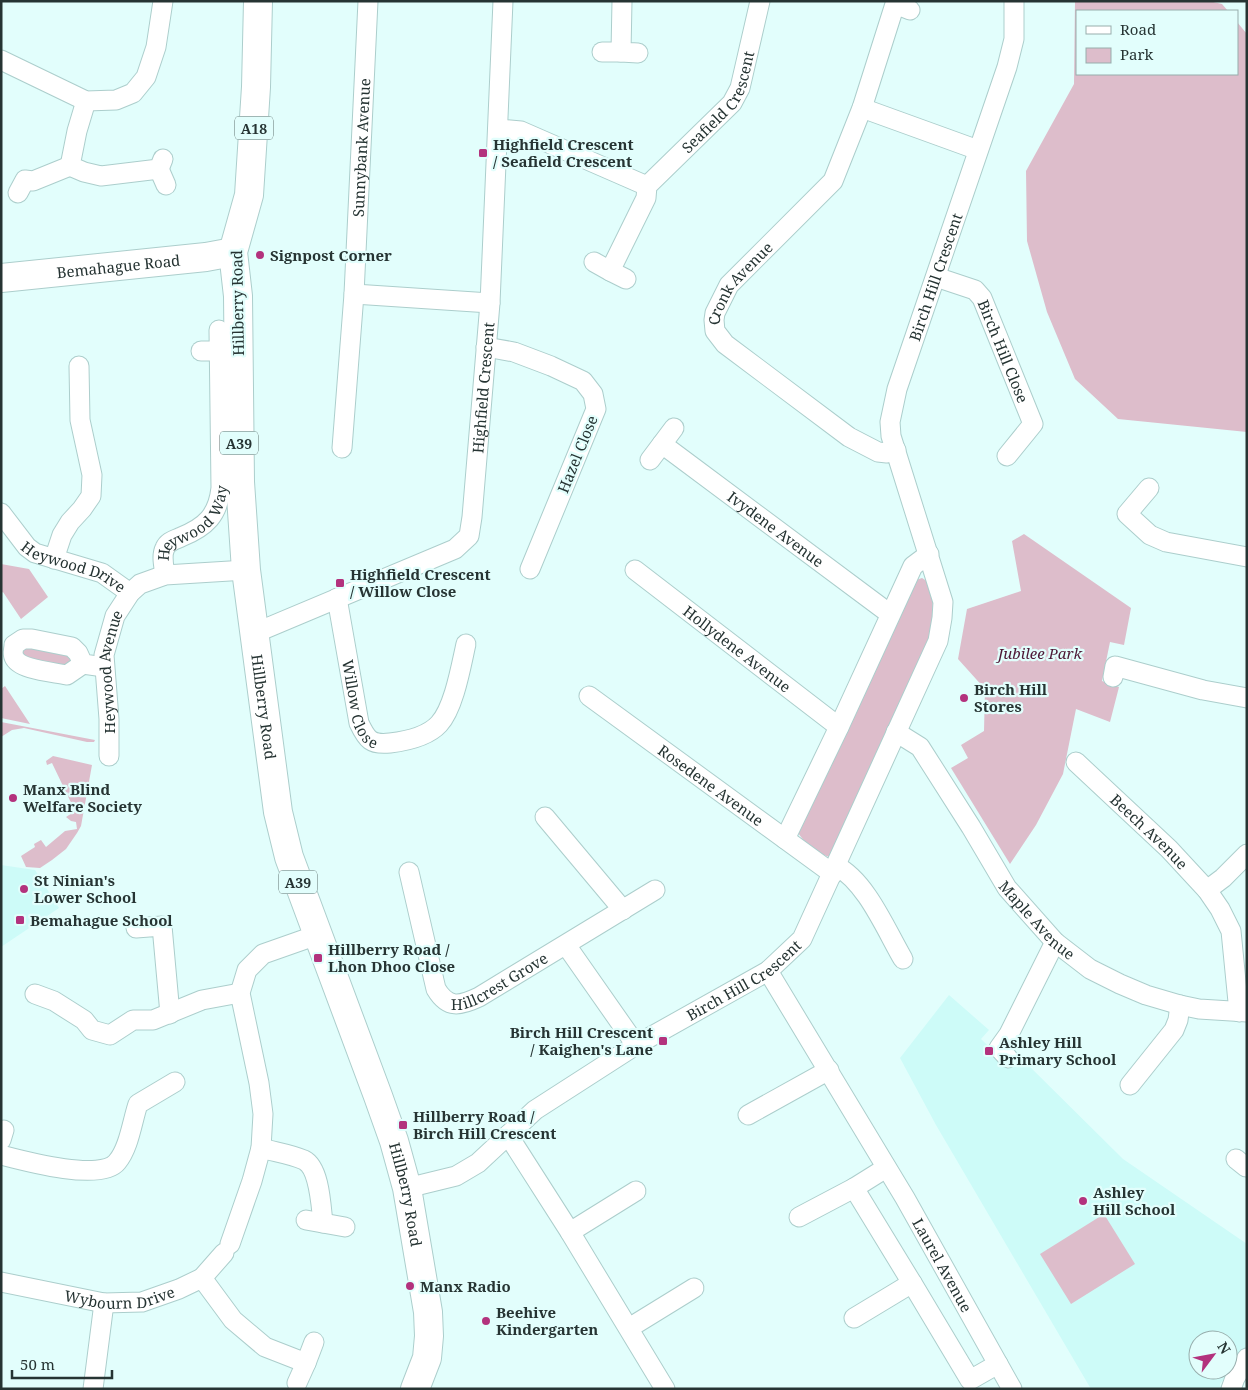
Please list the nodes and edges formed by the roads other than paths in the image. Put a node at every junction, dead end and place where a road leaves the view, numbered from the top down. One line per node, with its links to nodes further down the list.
1 (163, 1): 11 (street)
2 (258, 1): 19 (highway, Hillberry Road / A18)
3 (368, 1): 23 (street, Sunnybank Avenue)
4 (503, 1): 13 (street, Highfield Crescent)
5 (622, 1): 9 (street)
6 (760, 1): 18 (street, Seafield Crescent)
7 (1014, 1): 14 (street, Birch Hill Crescent)
8 (898, 5): 12 (street, Cronk Avenue)
9 (602, 52)
10 (1, 60): 11 (street)
11 (86, 101): 15 (street)
12 (862, 108): 14 (street); 31 (street, Cronk Avenue)
13 (498, 129): 18 (street); 24 (street, Highfield Crescent)
14 (978, 150): 21 (street, Birch Hill Crescent)
15 (70, 166): 16 (street); 17 (street)
16 (163, 171)
17 (23, 182)
18 (647, 186): 20 (street, Seafield Crescent)
19 (233, 252): 22 (highway, Bemahague Road); 40 (highway, Hillberry Road / A39)
20 (610, 271)
21 (936, 277): 31 (street, Birch Hill Crescent); 32 (street, Birch Hill Close)
22 (1, 278)
23 (354, 294): 24 (street); 30 (street, Sunnybank Avenue)
24 (490, 303): 26 (street, Highfield Crescent)
25 (219, 330): 42 (street, Heywood Way)
26 (486, 347): 39 (street, Hazel Close); 44 (street, Highfield Crescent)
27 (79, 366): 38 (street)
28 (674, 428): 29 (street)
29 (662, 444): 33 (street); 45 (street, Ivydene Avenue)
30 (342, 448)
31 (896, 450): 36 (street, Birch Hill Crescent)
32 (1007, 456)
33 (650, 460)
34 (1150, 488): 37 (street)
35 (1, 513): 38 (street, Heywood Drive)
36 (929, 554): 45 (street); 54 (street, Birch Hill Crescent)
37 (1247, 557)
38 (54, 559): 43 (street, Heywood Drive)
39 (530, 569)
40 (246, 570): 42 (street); 46 (highway, Hillberry Road / A39)
41 (635, 570): 53 (street, Hollydene Avenue)
42 (165, 575): 43 (street)
43 (130, 593): 50 (street, Heywood Avenue)
44 (337, 598): 46 (street, Highfield Crescent); 47 (street, Willow Close)
45 (890, 614): 53 (street)
46 (254, 634): 66 (highway, Hillberry Road / A39)
47 (466, 644)
48 (83, 664): 50 (street)
49 (1115, 665): 52 (street)
50 (104, 668): 55 (street, Heywood Avenue)
51 (589, 696): 58 (street, Rosedene Avenue)
52 (1247, 698)
53 (839, 727): 58 (street)
54 (896, 732): 60 (street, Birch Hill Crescent); 67 (street, Maple Avenue)
55 (109, 756)
56 (1076, 762): 63 (street, Beech Avenue)
57 (545, 817): 64 (street)
58 (785, 839): 60 (street, Rosedene Avenue)
59 (1247, 854): 63 (street)
60 (834, 870): 69 (street, Rosedene Avenue); 70 (street, Birch Hill Crescent)
61 (409, 872): 68 (street, Hillcrest Grove)
62 (655, 890): 64 (street, Hillcrest Grove)
63 (1207, 890): 74 (street, Beech Avenue)
64 (623, 910): 68 (street, Hillcrest Grove)
65 (136, 928): 75 (street)
66 (317, 935): 71 (street); 86 (highway, Hillberry Road / A39)
67 (1055, 942): 73 (street, Maple Avenue); 77 (street)
68 (566, 945): 76 (street, Hillcrest Grove)
69 (903, 959)
70 (768, 971): 76 (street, Birch Hill Crescent); 78 (street, Laurel Avenue)
71 (240, 993): 75 (street); 83 (street)
72 (34, 994): 75 (street)
73 (1180, 1006): 74 (street, Maple Avenue); 80 (street)
74 (1243, 1012)
75 (170, 1014)
76 (636, 1045): 82 (street, Birch Hill Crescent)
77 (998, 1047)
78 (829, 1070): 81 (street); 85 (street, Laurel Avenue)
79 (175, 1082): 84 (street)
80 (1130, 1085)
81 (748, 1115)
82 (508, 1135): 86 (street, Birch Hill Crescent); 91 (street)
83 (261, 1148): 90 (street); 92 (street, Wybourn Drive)
84 (1, 1155)
85 (886, 1168): 87 (street); 102 (street, Laurel Avenue)
86 (407, 1188): 106 (highway, Hillberry Road / A39)
87 (854, 1188): 89 (street); 94 (street)
88 (636, 1191): 91 (street)
89 (799, 1217)
90 (345, 1227)
91 (570, 1232): 98 (street)
92 (202, 1278): 96 (street, Wybourn Drive); 101 (street)
93 (1, 1282): 96 (street, Wybourn Drive)
94 (912, 1283): 97 (street); 104 (street)
95 (694, 1288): 98 (street)
96 (104, 1302): 105 (street)
97 (854, 1318)
98 (629, 1328): 107 (street)
99 (314, 1342): 101 (street)
100 (1247, 1358): 109 (street)
101 (306, 1363): 103 (street)
102 (998, 1364): 104 (street); 108 (street, Laurel Avenue)
103 (298, 1383)
104 (963, 1385)
105 (93, 1389)
106 (415, 1389)
107 (665, 1389)
108 (1012, 1389)
109 (1231, 1389)

